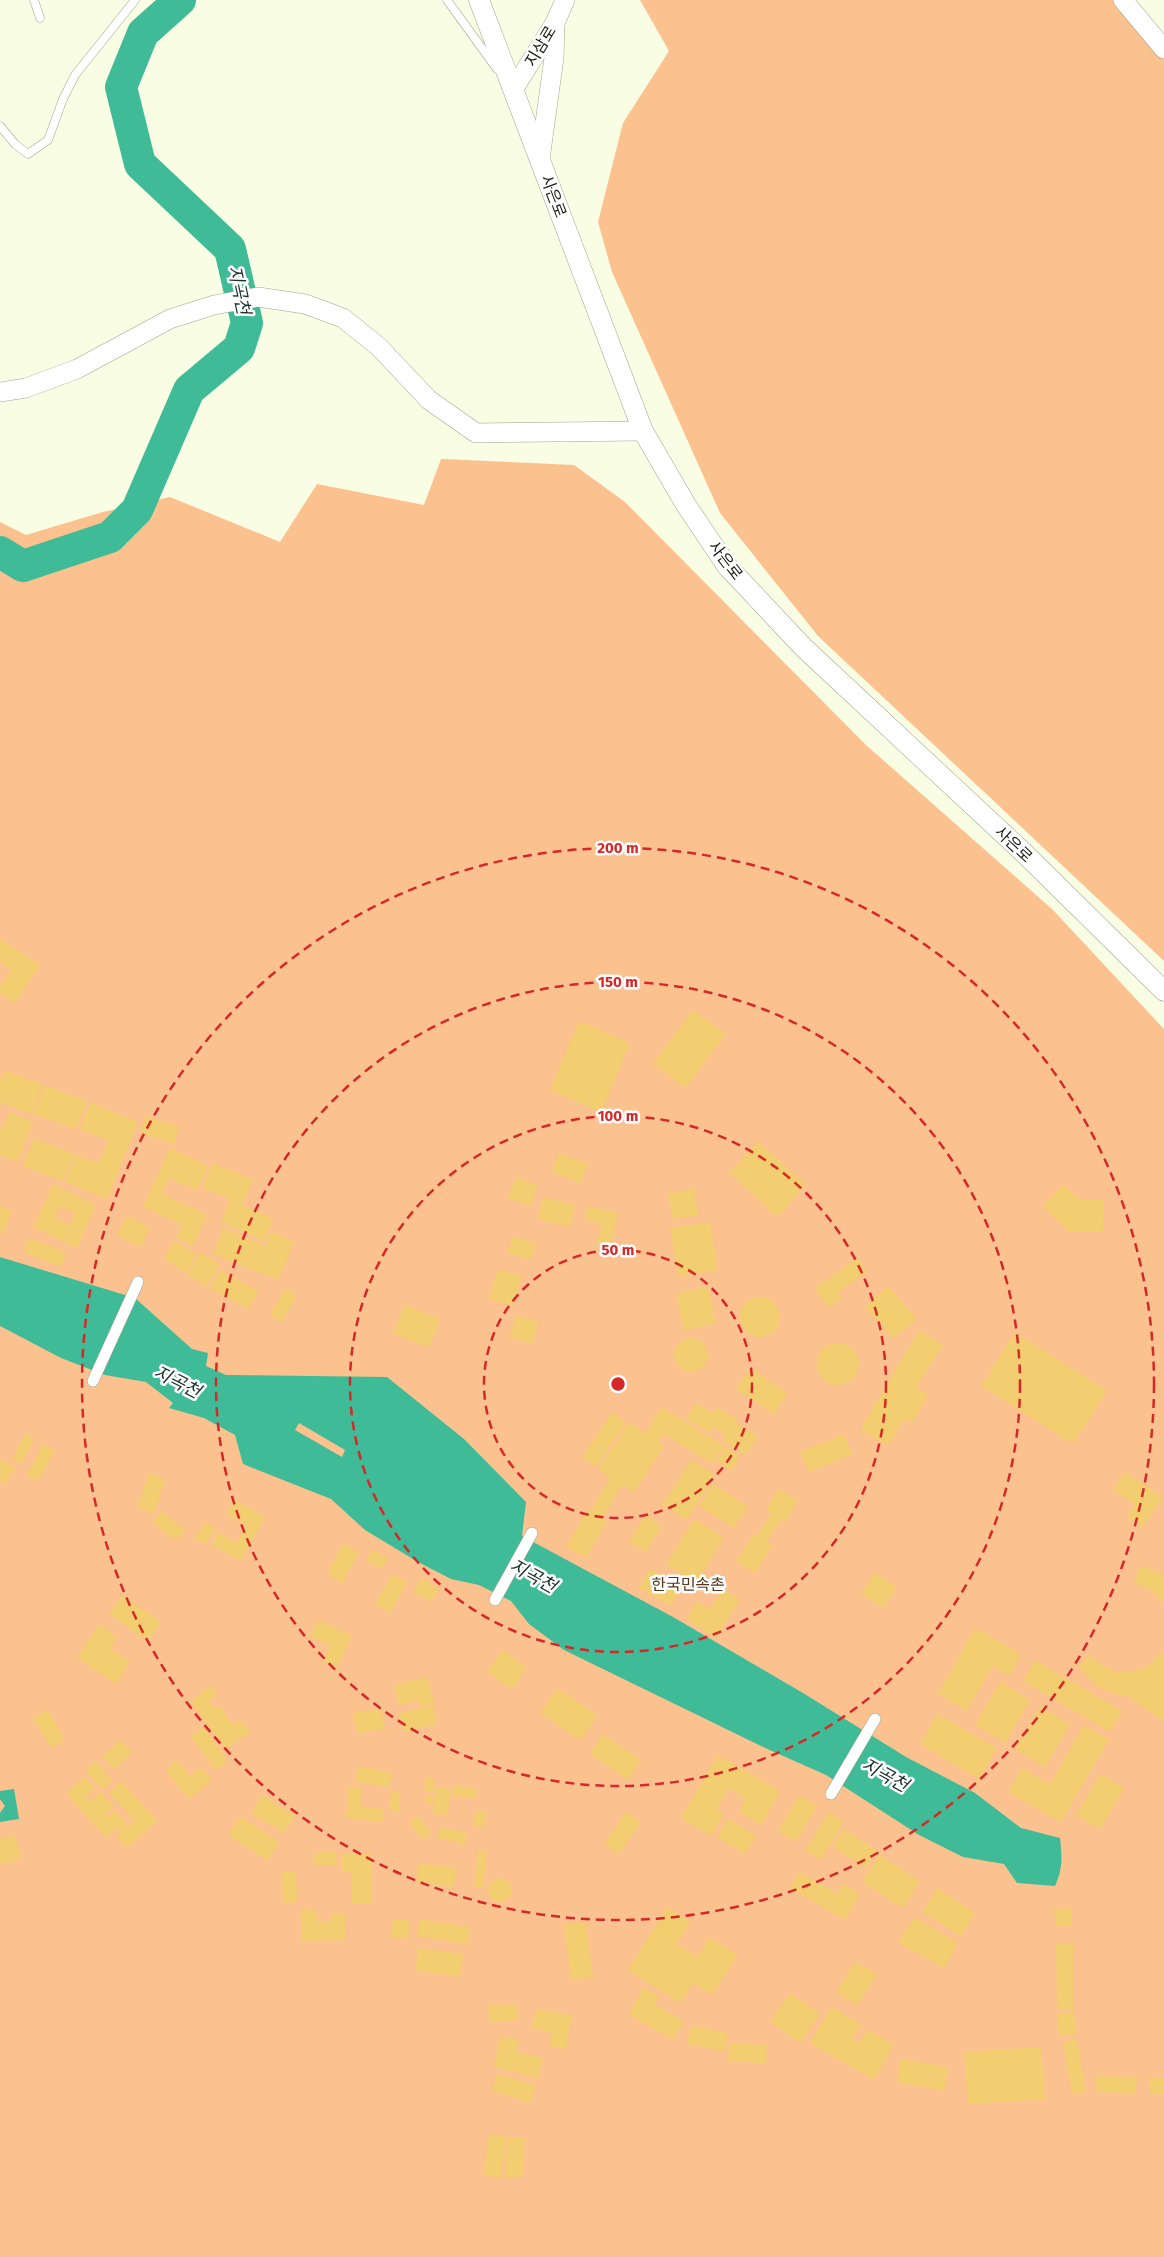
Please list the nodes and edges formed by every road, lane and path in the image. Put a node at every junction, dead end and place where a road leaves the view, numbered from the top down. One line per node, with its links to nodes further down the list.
1 (34, 0): 7 (lane)
2 (135, 0): 11 (lane)
3 (447, 0): 10 (lane)
4 (479, 0): 10 (main road, 사은로)
5 (565, 0): 8 (street, 지삼로)
6 (1123, 0): 9 (street)
7 (40, 18)
8 (554, 23): 10 (street, 지삼로); 12 (street)
9 (1164, 49)
10 (513, 90): 12 (main road, 사은로)
11 (0, 126)
12 (540, 159): 14 (main road, 사은로)
13 (0, 392): 14 (street)
14 (643, 431): 15 (main road, 사은로)
15 (1164, 991)
16 (138, 1282): 17 (street)
17 (93, 1381)
18 (532, 1533): 19 (street)
19 (495, 1600)
20 (875, 1719): 21 (street)
21 (831, 1794)

